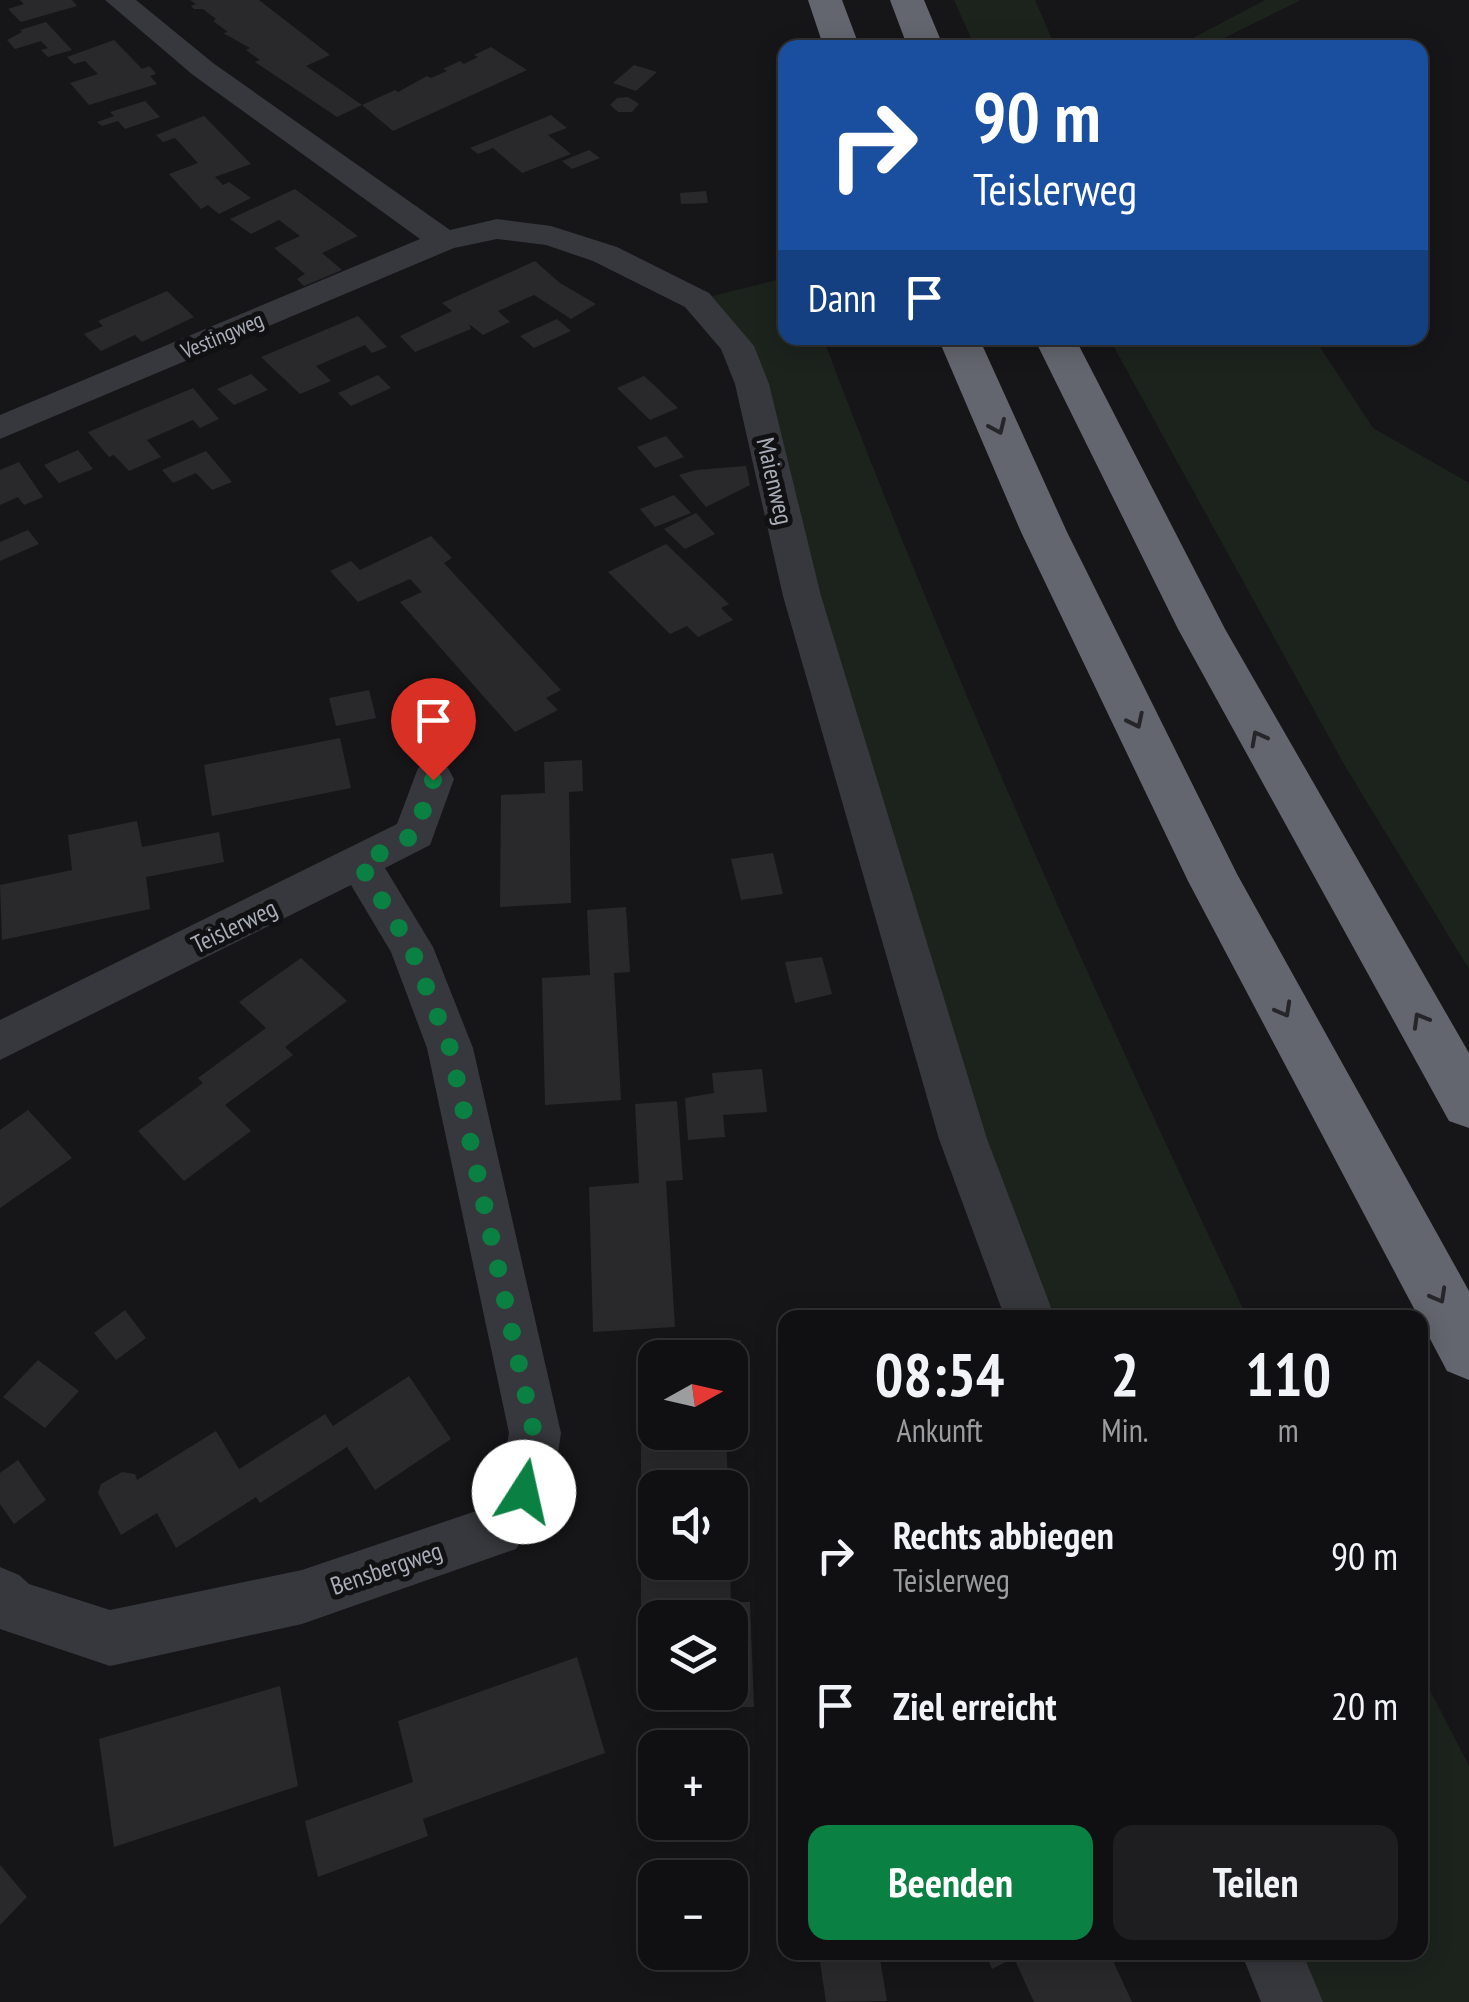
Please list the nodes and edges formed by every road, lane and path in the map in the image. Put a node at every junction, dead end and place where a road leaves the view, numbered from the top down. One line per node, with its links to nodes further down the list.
1 (119, 0): 6 (street)
2 (825, 0): 4 (highway)
3 (906, 0): 5 (highway)
4 (839, 40)
5 (923, 40)
6 (444, 241): 9 (street, Vestingweg); 14 (street, Maienweg)
7 (961, 345): 15 (highway, one-way to 15)
8 (1057, 345): 13 (highway, one-way to 8)
9 (0, 428)
10 (433, 780): 11 (street, Teislerweg)
11 (360, 864): 12 (street, Teislerweg); 16 (street, Bensbergweg)
12 (0, 1041)
13 (1469, 1104)
14 (1027, 1310)
15 (1469, 1351)
16 (0, 1594)
17 (1274, 1960): 18 (street)
18 (1292, 2002)

